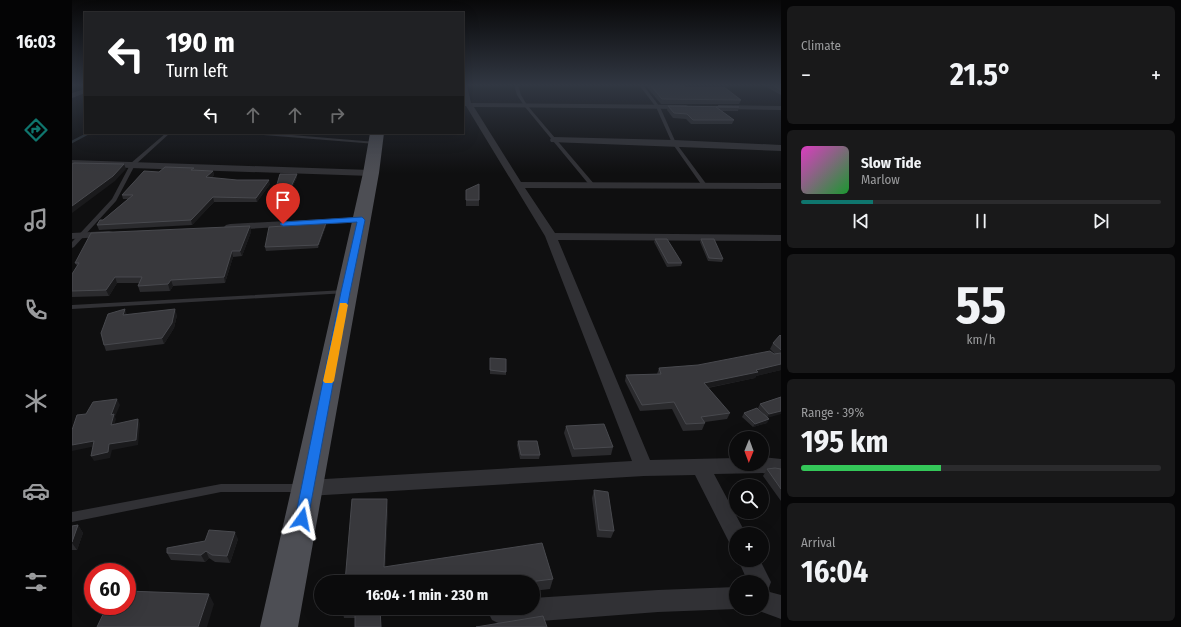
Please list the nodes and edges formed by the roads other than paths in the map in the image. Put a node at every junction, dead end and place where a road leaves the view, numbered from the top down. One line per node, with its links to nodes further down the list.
1 (472, 114): 13 (street)
2 (533, 114): 7 (lane)
3 (661, 114): 8 (lane)
4 (167, 134): 11 (lane)
5 (277, 134): 6 (lane)
6 (376, 138): 12 (main road)
7 (554, 140): 8 (street); 14 (lane)
8 (674, 143): 9 (street); 15 (lane)
9 (781, 148)
10 (72, 163): 11 (street)
11 (133, 164): 12 (street); 20 (lane)
12 (371, 173): 17 (main road)
13 (518, 185): 14 (street); 21 (street)
14 (593, 186): 15 (street)
15 (705, 186): 16 (street)
16 (781, 186)
17 (362, 220): 18 (street); 24 (main road)
18 (221, 228)
19 (119, 234): 20 (street)
20 (76, 236): 23 (lane)
21 (551, 236): 22 (street); 28 (street)
22 (781, 238)
23 (72, 246)
24 (346, 292): 25 (lane); 29 (main road)
25 (72, 307)
26 (701, 467): 27 (street); 28 (street); 31 (street)
27 (781, 467)
28 (644, 468): 29 (street)
29 (308, 488): 30 (lane); 34 (main road)
30 (72, 517)
31 (732, 527)
32 (729, 598): 33 (street)
33 (540, 609)
34 (279, 627)

